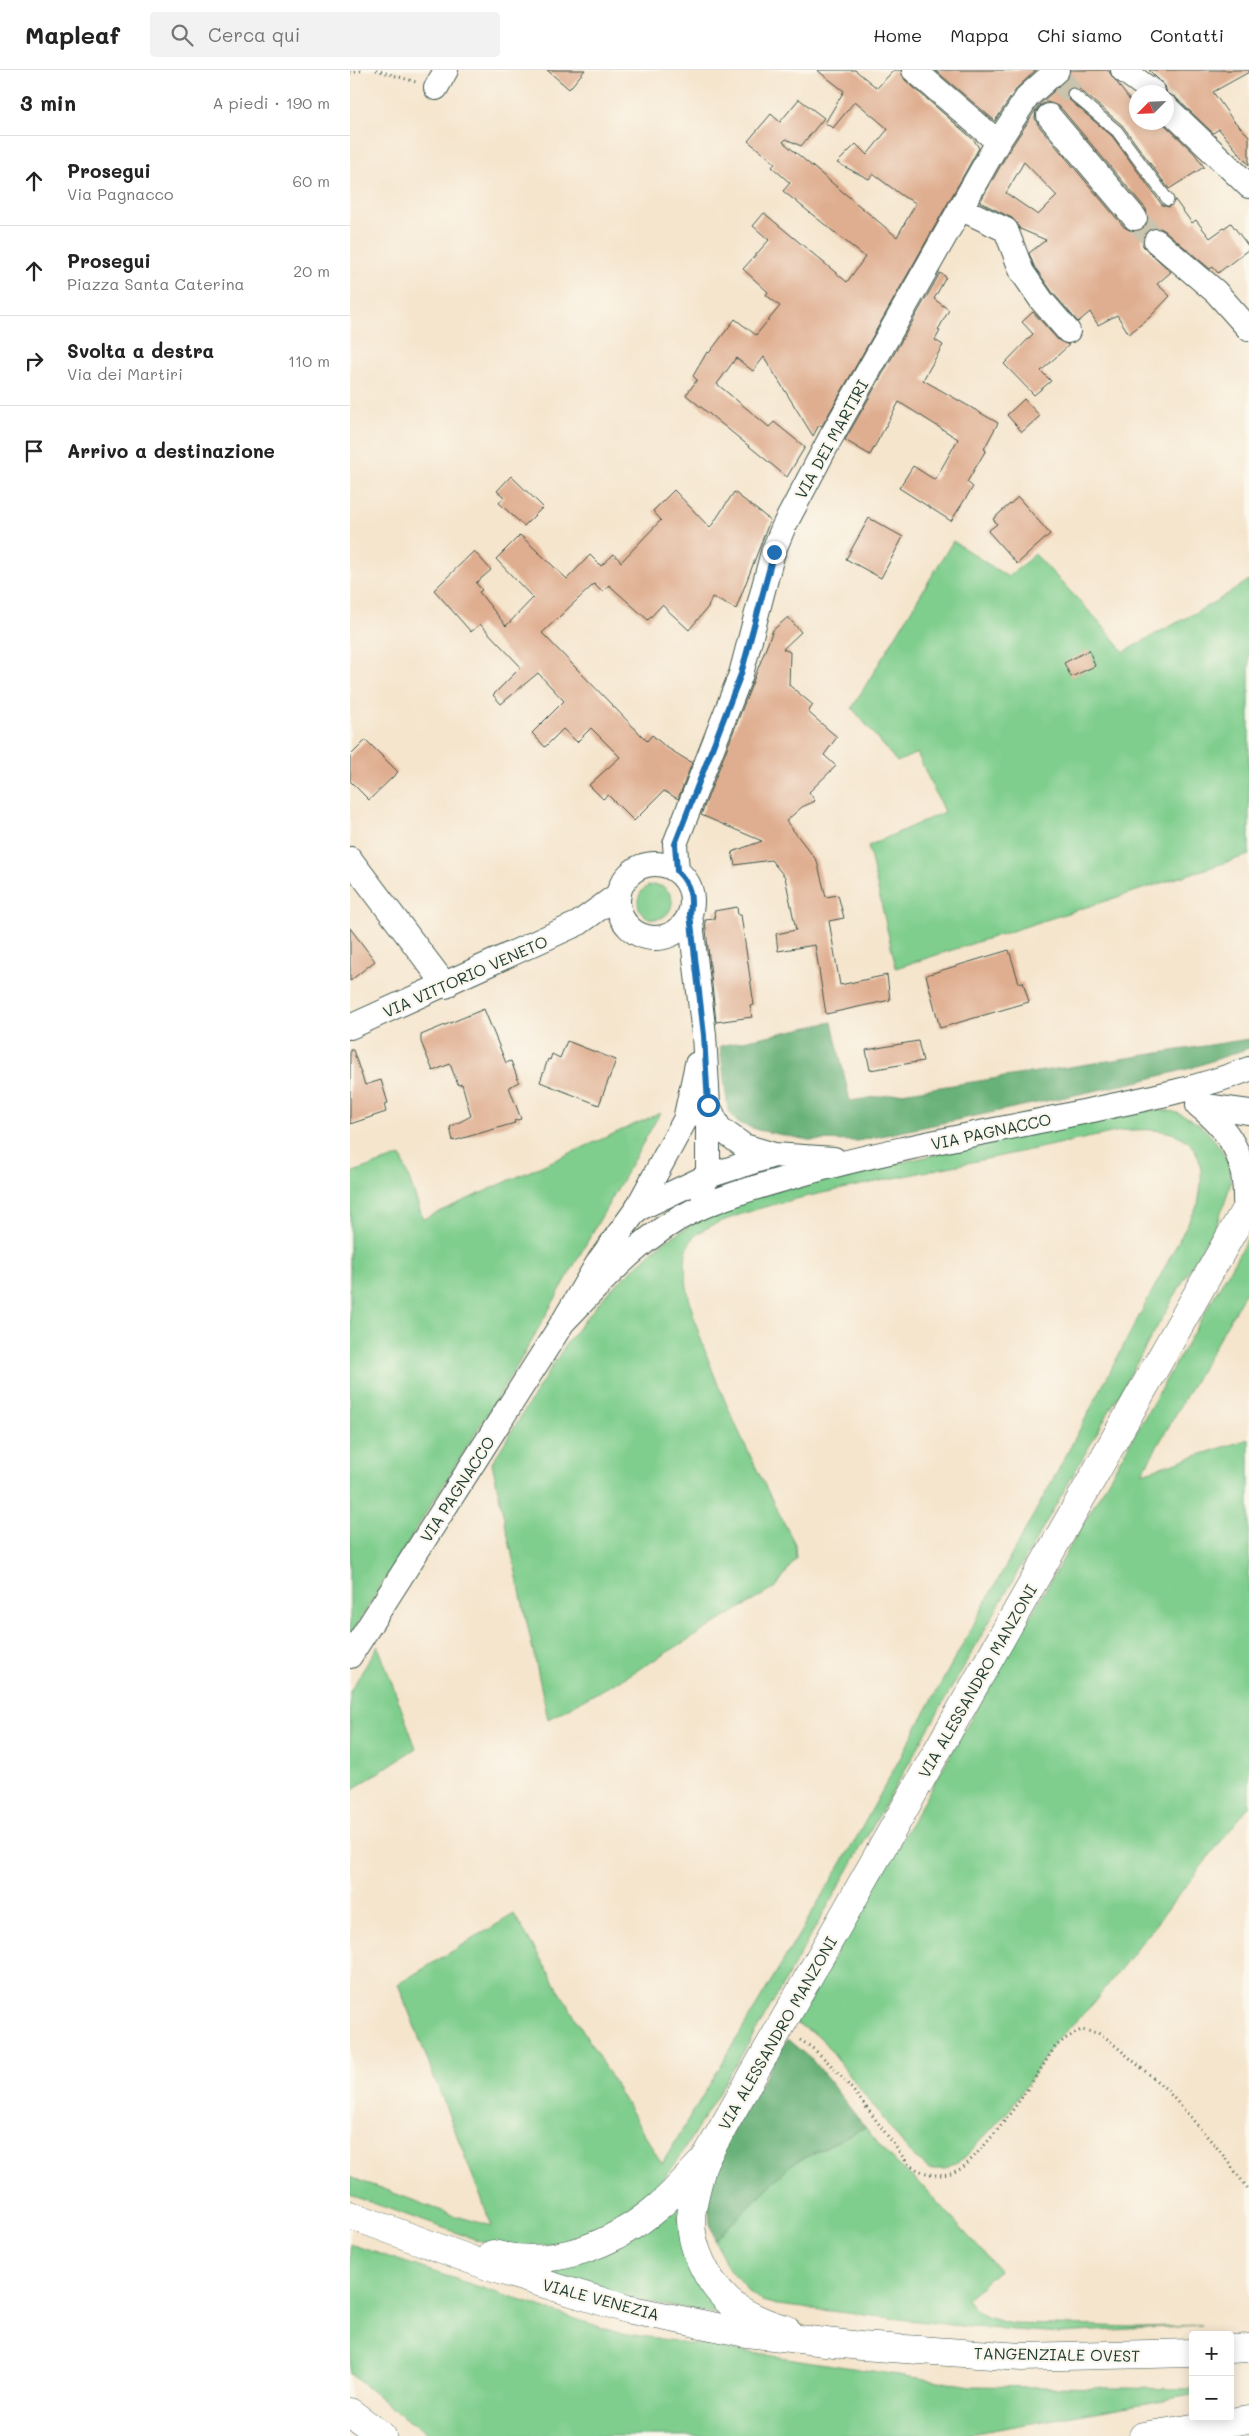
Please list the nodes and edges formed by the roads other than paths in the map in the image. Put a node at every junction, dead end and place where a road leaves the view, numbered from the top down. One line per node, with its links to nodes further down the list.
1 (914, 70): 8 (street)
2 (1123, 70): 4 (street)
3 (1056, 73): 6 (street, VIA DEI MARTIRI)
4 (1143, 85)
5 (1073, 94): 10 (lane)
6 (1037, 105): 8 (street, VIA DEI MARTIRI); 12 (street)
7 (1174, 115): 9 (street)
8 (998, 142): 11 (street, VIA DEI MARTIRI)
9 (1249, 186)
10 (1168, 200)
11 (960, 208): 15 (street); 16 (street, VIA DEI MARTIRI)
12 (1135, 218)
13 (1156, 241): 14 (street)
14 (1249, 329)
15 (1068, 331)
16 (675, 844): 18 (street, VIA DEI MARTIRI); 19 (street, VIA DEI MARTIRI)
17 (350, 859): 26 (street)
18 (654, 864): 19 (street); 20 (street)
19 (677, 871): 21 (street)
20 (619, 894): 22 (street); 23 (street, VIA VITTORIO VENETO)
21 (690, 914): 24 (street); 25 (street, VIA PAGNACCO)
22 (625, 922): 23 (street, VIA VITTORIO VENETO); 24 (street)
23 (579, 923): 26 (street, VIA VITTORIO VENETO)
24 (661, 938): 25 (street)
25 (696, 963): 28 (street, VIA PAGNACCO)
26 (446, 986): 27 (street, VIA VITTORIO VENETO)
27 (350, 1027)
28 (704, 1035): 33 (street, VIA PAGNACCO); 36 (street, VIA PAGNACCO)
29 (1249, 1069): 30 (street, VIA PAGNACCO)
30 (1226, 1078): 31 (street); 32 (street, VIA PAGNACCO)
31 (1249, 1085)
32 (1129, 1103): 34 (street, VIA PAGNACCO); 38 (street, VIA PAGNACCO)
33 (708, 1105): 37 (street, VIA PAGNACCO); 39 (street, VIA PAGNACCO)
34 (1198, 1105): 35 (street, VIA PAGNACCO); 41 (street)
35 (1249, 1112)
36 (685, 1120): 39 (street, VIA PAGNACCO); 42 (street, VIA PAGNACCO)
37 (774, 1155): 38 (street, VIA PAGNACCO); 39 (street, VIA PAGNACCO)
38 (853, 1160): 40 (street, VIA PAGNACCO)
39 (708, 1176): 40 (street); 42 (street, VIA PAGNACCO); 43 (street, VIA PAGNACCO)
40 (743, 1191): 43 (street, VIA PAGNACCO)
41 (1247, 1207): 46 (main road, VIA ALESSANDRO MANZONI)
42 (636, 1210): 44 (street, VIA PAGNACCO)
43 (691, 1212): 44 (street, VIA PAGNACCO)
44 (563, 1322): 45 (street, VIA PAGNACCO)
45 (350, 1656)
46 (705, 2159): 47 (main road); 48 (main road)
47 (360, 2219): 48 (main road, VIALE VENEZIA)
48 (861, 2346): 51 (main road, TANGENZIALE OVEST)
49 (1249, 2348): 50 (main road)
50 (1234, 2349)
51 (1189, 2353)
52 (350, 2412): 56 (main road)
53 (1249, 2419): 57 (main road)
54 (350, 2425): 55 (lane)
55 (374, 2436)
56 (382, 2436)
57 (1143, 2436)

